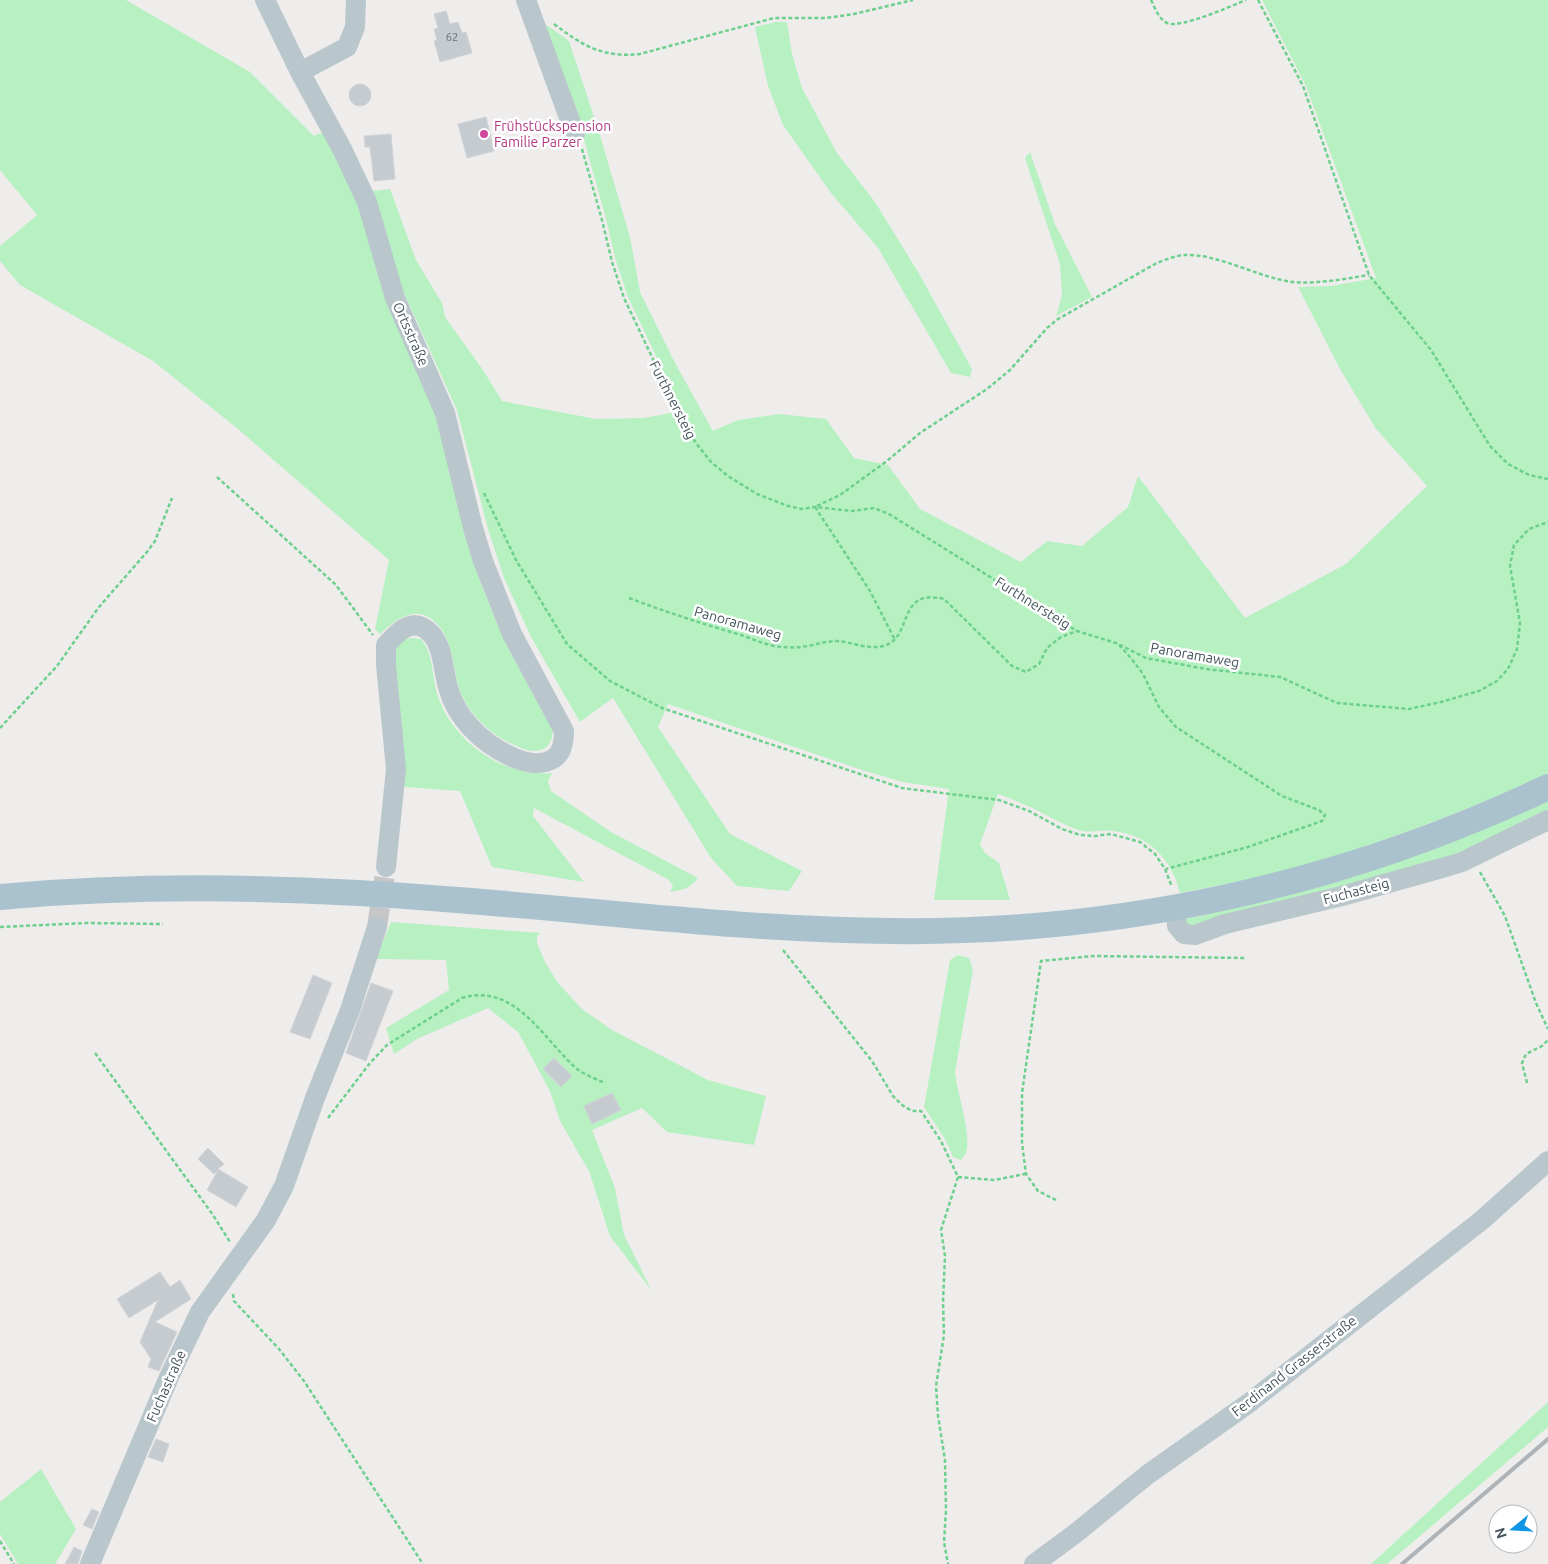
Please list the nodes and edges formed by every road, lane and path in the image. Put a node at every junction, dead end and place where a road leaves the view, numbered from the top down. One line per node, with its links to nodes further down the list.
1 (265, 0): 9 (street, Ortsstraße)
2 (356, 0): 9 (street)
3 (526, 0): 10 (street)
4 (912, 0): 8 (path)
5 (1151, 0): 6 (path)
6 (1246, 0)
7 (1258, 0): 11 (path)
8 (550, 22)
9 (300, 72): 22 (street, Ortsstraße)
10 (575, 134): 16 (path, Furthnersteig)
11 (1370, 275): 13 (path); 16 (path)
12 (217, 477): 22 (path)
13 (1548, 479)
14 (483, 491): 28 (path)
15 (172, 498): 23 (path)
16 (816, 507): 19 (path, Furthnersteig); 20 (path)
17 (1548, 522): 21 (path, Panoramaweg)
18 (629, 598): 20 (path, Panoramaweg)
19 (1077, 631): 20 (path); 21 (path, Panoramaweg)
20 (895, 640)
21 (1116, 643): 28 (path)
22 (386, 645): 27 (street)
23 (0, 728)
24 (1548, 787): 30 (main road)
25 (1548, 820): 26 (street, Fuchasteig)
26 (1462, 862): 30 (street, Fuchasteig); 36 (path)
27 (386, 868)
28 (1165, 869): 30 (path)
29 (0, 897): 30 (main road)
30 (1176, 908)
31 (163, 924): 32 (path)
32 (0, 927)
33 (377, 927): 46 (street, Fuchastraße)
34 (783, 950): 44 (path)
35 (1245, 958): 43 (path)
36 (1548, 1029)
37 (1548, 1040): 40 (path)
38 (95, 1053): 46 (path)
39 (605, 1083): 41 (path)
40 (1527, 1083)
41 (326, 1120)
42 (1548, 1161): 53 (street, Ferdinand Grasserstraße)
43 (1026, 1174): 44 (path); 45 (path)
44 (958, 1177): 52 (path)
45 (1056, 1200)
46 (239, 1259): 50 (street, Fuchastraße)
47 (232, 1293): 51 (path)
48 (0, 1541): 49 (path)
49 (14, 1564)
50 (90, 1564)
51 (423, 1564)
52 (948, 1564)
53 (1034, 1564)

